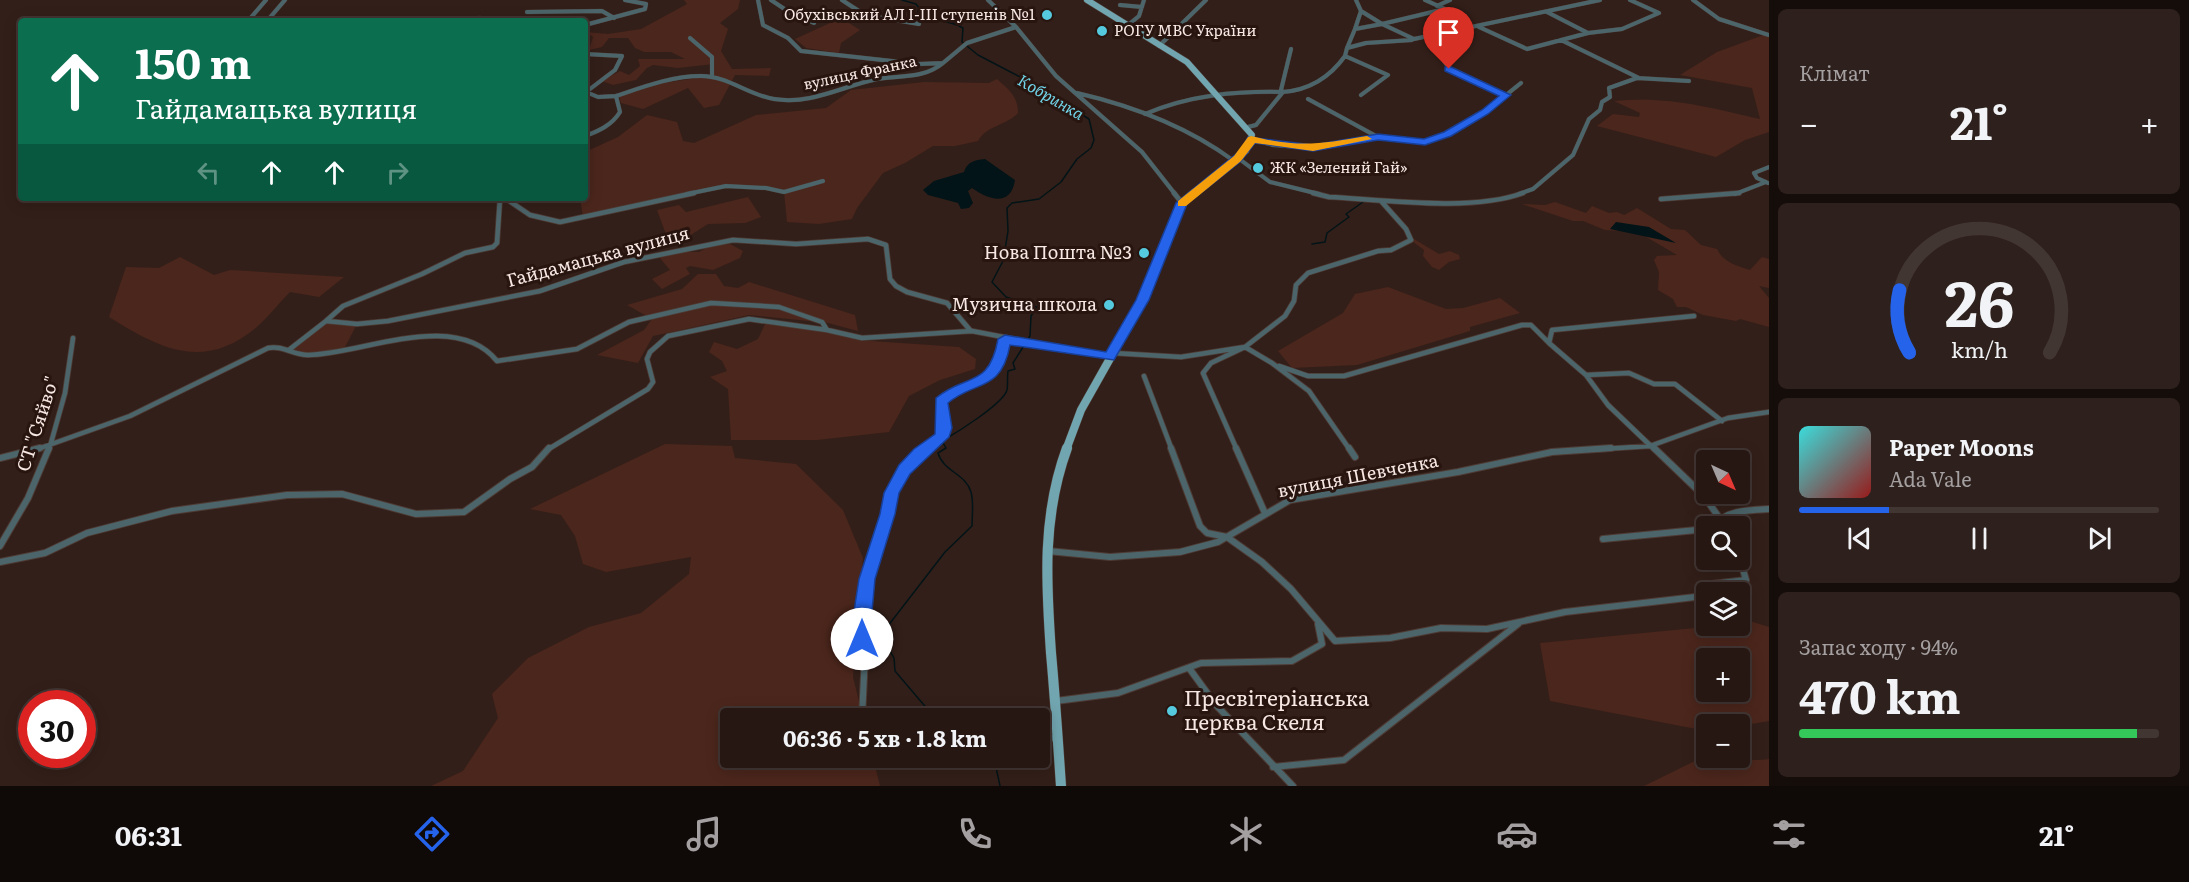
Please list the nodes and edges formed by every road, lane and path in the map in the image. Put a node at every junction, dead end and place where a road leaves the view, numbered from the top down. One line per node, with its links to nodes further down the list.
1 (266, 0): 24 (street)
2 (285, 0): 25 (street)
3 (625, 0): 26 (street)
4 (758, 0): 47 (street)
5 (771, 0): 28 (street)
6 (842, 0): 30 (street)
7 (988, 0): 33 (street)
8 (1087, 0): 32 (main road)
9 (1144, 0): 19 (street)
10 (1206, 0): 42 (street)
11 (1356, 0): 21 (street)
12 (1425, 0): 18 (street)
13 (1450, 0): 18 (street)
14 (1600, 0): 23 (street)
15 (1630, 0): 36 (street)
16 (1693, 0): 37 (street)
17 (1120, 5): 19 (street)
18 (1437, 6): 20 (street)
19 (1142, 8): 32 (street)
20 (1444, 9): 27 (street); 31 (street)
21 (1361, 11): 31 (street); 35 (street)
22 (527, 12): 26 (street)
23 (1547, 12): 34 (street); 36 (street)
24 (251, 18)
25 (270, 18)
26 (614, 18): 29 (street)
27 (1437, 21)
28 (814, 23)
29 (588, 24)
30 (918, 24)
31 (1382, 24): 35 (street); 40 (street)
32 (1127, 26): 42 (main road)
33 (1016, 27): 47 (street, вулиця Франка); 55 (street)
34 (1479, 27): 38 (street); 41 (street)
35 (1355, 29): 43 (street)
36 (1588, 33): 41 (street)
37 (1769, 35)
38 (1427, 37): 40 (street); 58 (street)
39 (690, 38): 48 (street)
40 (1414, 39): 43 (street)
41 (1561, 40): 49 (street)
42 (1159, 46): 56 (main road)
43 (1347, 48): 46 (street)
44 (1291, 49): 53 (street)
45 (588, 54): 52 (street, вулиця Франка)
46 (1345, 56): 53 (street); 57 (street)
47 (943, 63): 48 (street, вулиця Франка)
48 (711, 76): 59 (street, вулиця Франка)
49 (1641, 78): 50 (street); 73 (street)
50 (1689, 81)
51 (1521, 83): 58 (street)
52 (588, 89)
53 (1283, 92): 56 (street); 62 (street)
54 (588, 93): 59 (street, вулиця Франка)
55 (1075, 93): 61 (street); 74 (street)
56 (1215, 94): 61 (street); 62 (main road)
57 (1361, 95)
58 (1506, 95): 64 (street)
59 (616, 96): 63 (street)
60 (1308, 99): 64 (street)
61 (1144, 114): 66 (street)
62 (1248, 127): 65 (main road)
63 (588, 135)
64 (1378, 137): 65 (street)
65 (1251, 139): 66 (main road)
66 (1236, 160): 73 (street); 74 (main road)
67 (1769, 167): 69 (street)
68 (823, 181): 72 (street)
69 (1768, 183): 70 (street)
70 (1661, 199)
71 (500, 201): 76 (street, Гайдамацька вулиця)
72 (508, 201)
73 (1381, 201): 82 (street)
74 (1182, 203): 84 (main road)
75 (1694, 316): 81 (street)
76 (326, 321): 78 (street, Гайдамацька вулиця); 83 (street, Гайдамацька вулиця)
77 (827, 330): 78 (street); 83 (street); 103 (street)
78 (972, 331): 80 (street)
79 (73, 338): 90 (street, СТ "Сяйво")
80 (1005, 339): 84 (street); 109 (street)
81 (1549, 343): 85 (street); 86 (street)
82 (1245, 347): 84 (street); 85 (street); 95 (street)
83 (290, 349): 90 (street)
84 (1110, 355): 102 (main road)
85 (1272, 363): 92 (street)
86 (1586, 375): 89 (street); 91 (street)
87 (1144, 376): 99 (street)
88 (1769, 412): 89 (street, вулиця Шевченка)
89 (1722, 421): 91 (street, вулиця Шевченка)
90 (50, 446): 93 (street); 101 (street, СТ "Сяйво")
91 (1650, 446): 95 (street, вулиця Шевченка); 96 (street)
92 (1355, 457)
93 (0, 458)
94 (1769, 509): 97 (street)
95 (1264, 511): 99 (street, вулиця Шевченка)
96 (1720, 516)
97 (1724, 516)
98 (1696, 530): 100 (street)
99 (1227, 537): 102 (street, вулиця Шевченка); 105 (street)
100 (1603, 539)
101 (0, 546)
102 (1046, 551): 108 (main road)
103 (0, 562)
104 (1744, 570): 106 (street)
105 (1318, 622): 106 (street); 107 (street)
106 (1520, 623): 112 (street)
107 (1189, 668): 108 (street); 112 (street)
108 (1056, 701): 111 (main road)
109 (862, 708)
110 (1050, 738): 111 (street)
111 (1059, 738): 113 (main road)
112 (1273, 767): 114 (street)
113 (1061, 786)
114 (1293, 786)

